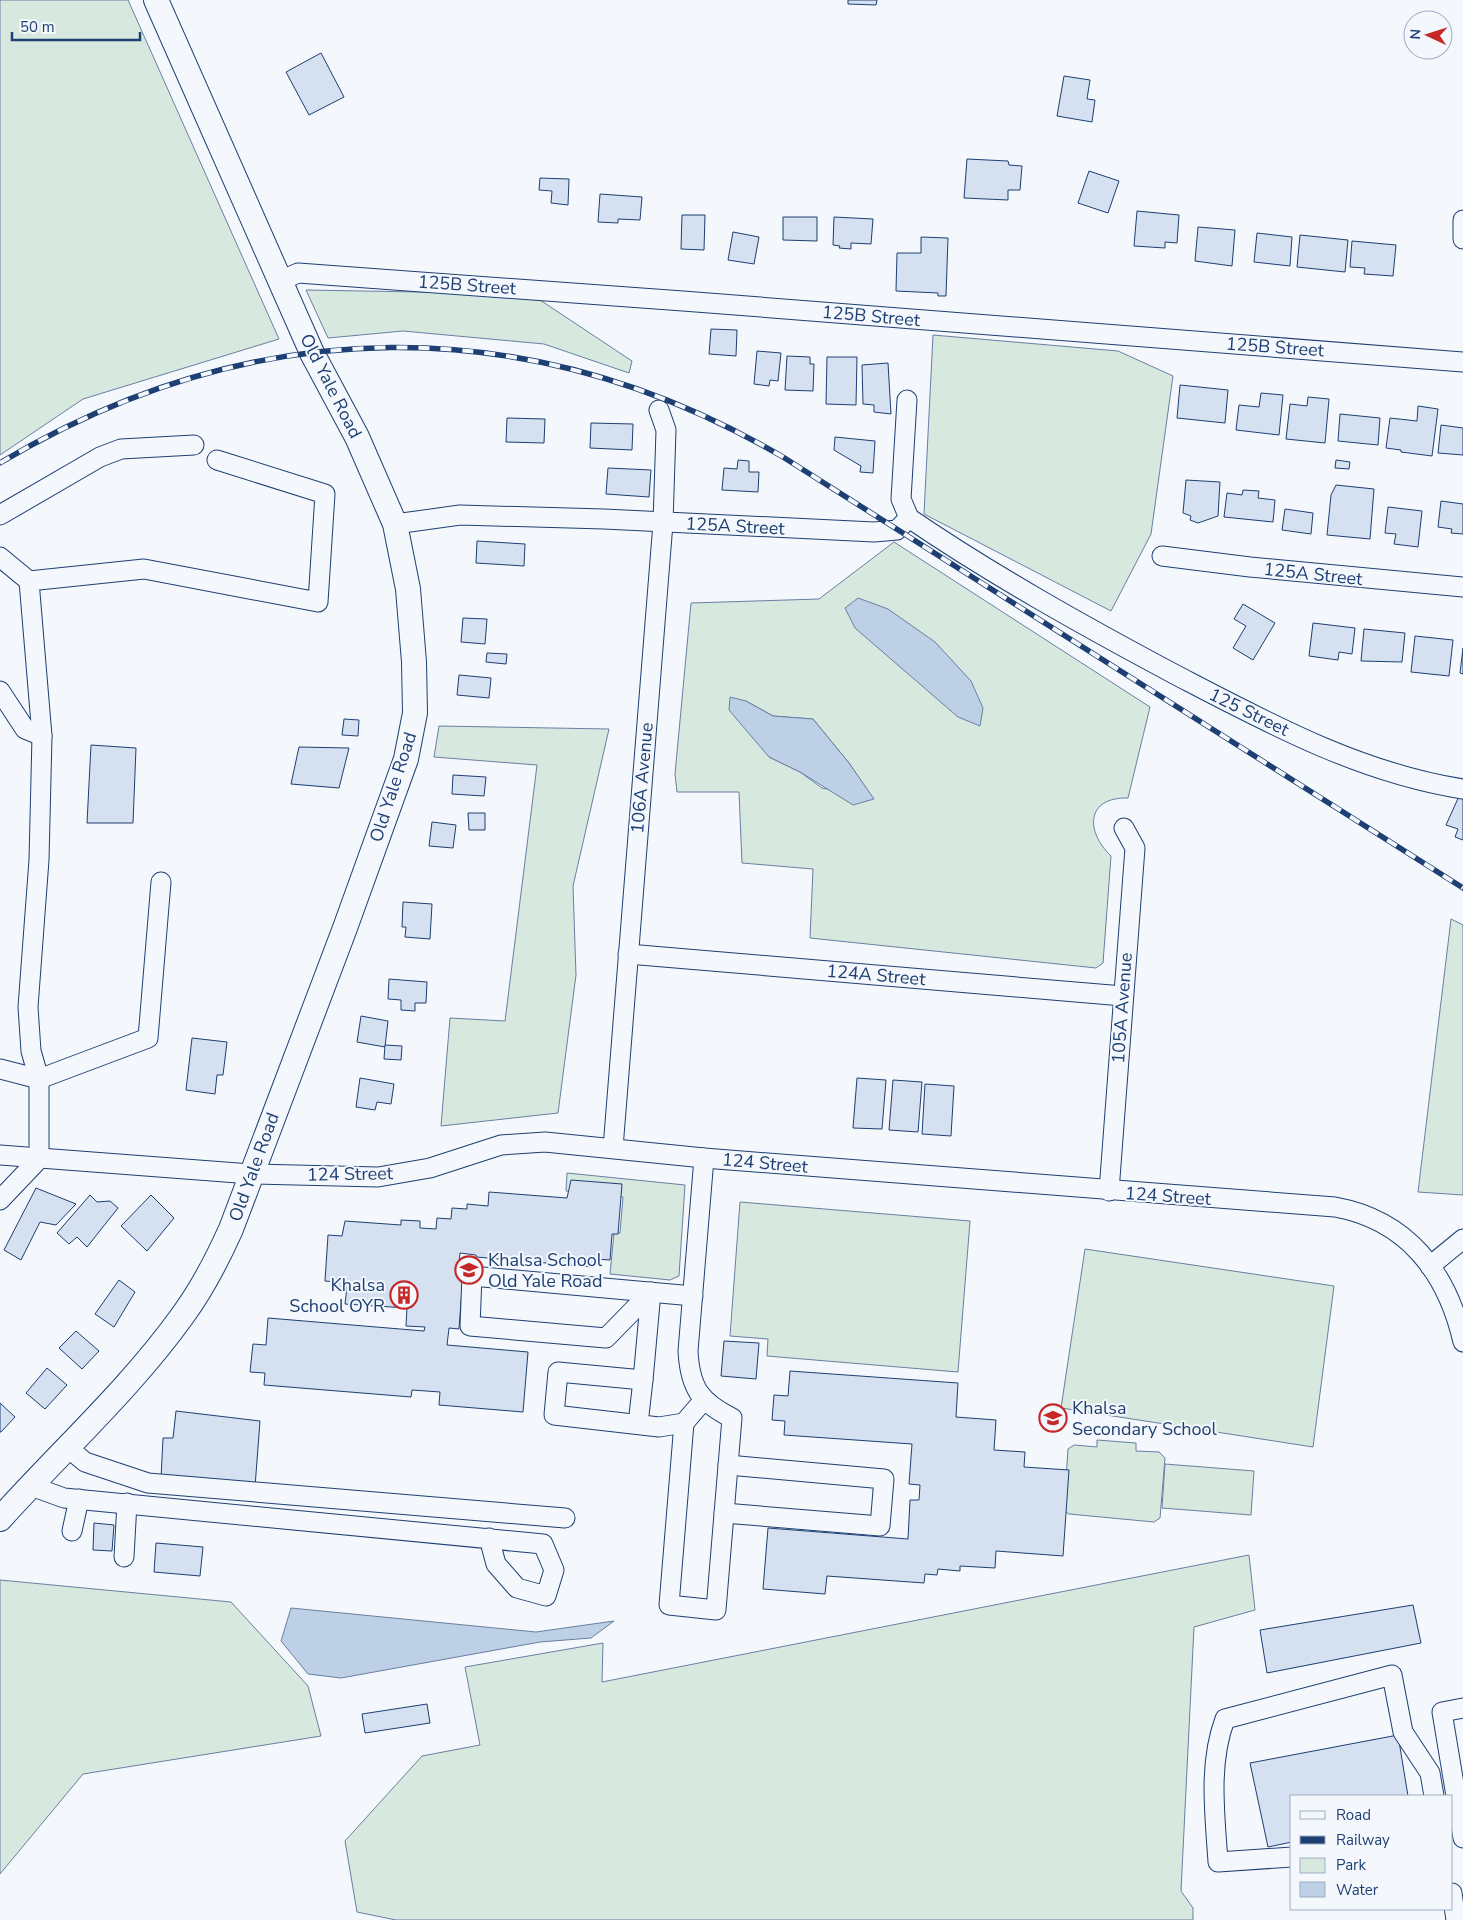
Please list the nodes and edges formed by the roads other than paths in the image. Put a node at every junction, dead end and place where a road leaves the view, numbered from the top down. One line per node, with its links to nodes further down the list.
1 (156, 0): 4 (main road, Old Yale Road)
2 (1463, 220): 3 (street)
3 (1463, 239)
4 (280, 281): 5 (street, 125B Street); 13 (main road, Old Yale Road)
5 (1463, 362)
6 (906, 400): 11 (street)
7 (659, 410): 12 (street, 106A Avenue)
8 (194, 445): 10 (street)
9 (217, 460): 16 (street)
10 (0, 515)
11 (909, 518): 12 (street, 125A Street); 20 (street, 125 Street)
12 (662, 523): 13 (street, 125A Street); 23 (street, 106A Avenue)
13 (394, 524): 31 (main road, Old Yale Road)
14 (1162, 556): 17 (street, 125A Street)
15 (0, 557): 16 (street)
16 (29, 581): 19 (street)
17 (1463, 588)
18 (0, 691): 19 (street)
19 (42, 736): 26 (street)
20 (1463, 789)
21 (1124, 828): 24 (street, 105A Avenue)
22 (161, 882): 26 (street)
23 (628, 954): 24 (street, 124A Street); 27 (street, 106A Avenue)
24 (1123, 996): 32 (street, 105A Avenue)
25 (0, 1069): 26 (street)
26 (40, 1079): 30 (street)
27 (613, 1148): 29 (street, 124 Street); 31 (street, 124 Street)
28 (0, 1155): 30 (street, 124 Street)
29 (704, 1158): 32 (street, 124 Street); 37 (street)
30 (39, 1159): 31 (street, 124 Street); 33 (street)
31 (251, 1174): 43 (main road, Old Yale Road)
32 (1109, 1192): 35 (street, 124 Street)
33 (0, 1200)
34 (1463, 1239): 35 (street)
35 (1430, 1266): 38 (street, 124 Street)
36 (651, 1292): 36 (street); 37 (street); 39 (street)
37 (693, 1296): 40 (street)
38 (1463, 1342)
39 (644, 1380): 41 (street); 41 (street)
40 (703, 1401): 42 (street); 44 (street)
41 (638, 1424): 42 (street)
42 (684, 1424): 48 (street)
43 (67, 1447): 45 (main road, Old Yale Road); 49 (street)
44 (728, 1466): 48 (street); 48 (street)
45 (31, 1486): 46 (street); 50 (main road, Old Yale Road)
46 (79, 1498): 47 (street); 51 (street)
47 (127, 1503): 52 (street); 53 (street)
48 (724, 1513)
49 (565, 1518)
50 (0, 1519)
51 (72, 1531)
52 (489, 1538)
53 (124, 1557)
54 (1463, 1708): 56 (street)
55 (1434, 1795): 57 (street)
56 (1463, 1838)
57 (1290, 1857)
58 (1453, 1900): 59 (street)
59 (1456, 1920)

